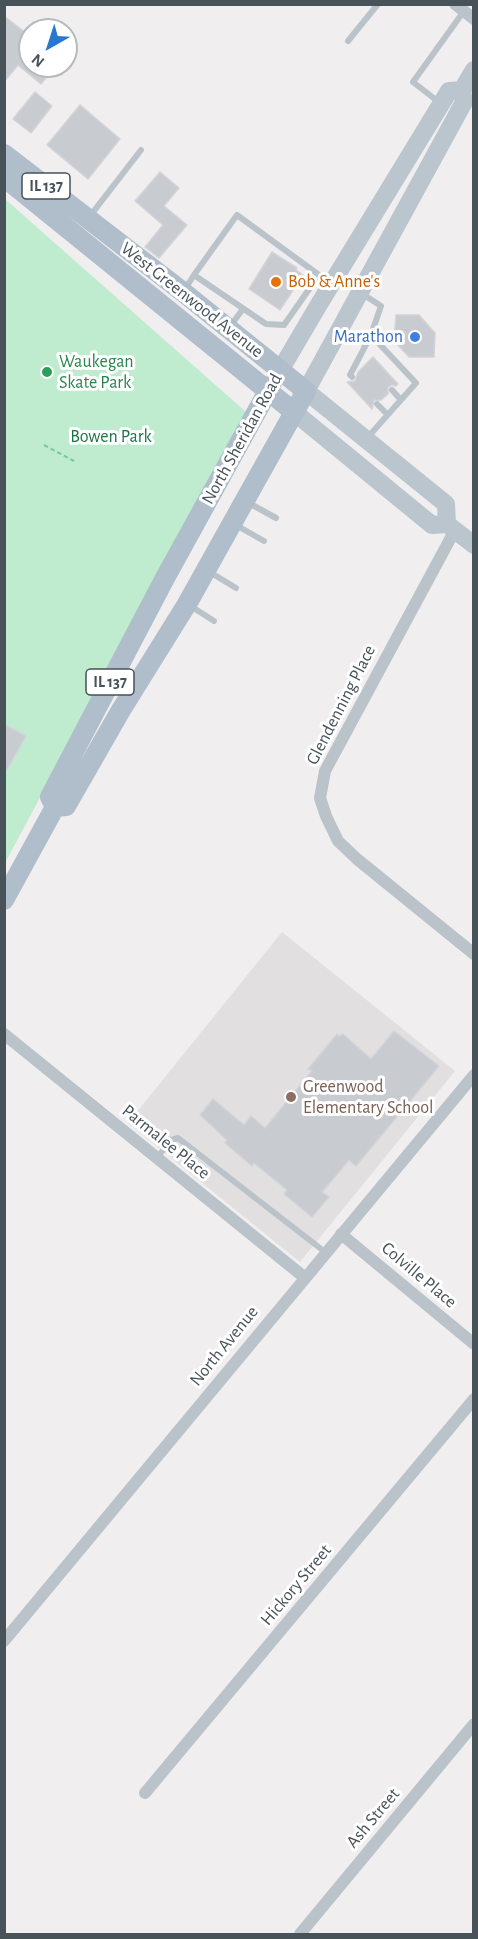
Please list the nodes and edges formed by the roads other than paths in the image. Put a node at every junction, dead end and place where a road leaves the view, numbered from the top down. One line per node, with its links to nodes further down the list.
1 (378, 4): 3 (lane)
2 (464, 12): 6 (lane)
3 (348, 41)
4 (474, 70): 5 (main road, North Sheridan Road)
5 (462, 90): 6 (main road, North Sheridan Road); 13 (main road, North Sheridan Road)
6 (441, 103): 14 (main road, North Sheridan Road)
7 (141, 150): 10 (lane)
8 (4, 154): 10 (main road, West Greenwood Avenue / IL 137)
9 (4, 177): 23 (main road, IL 137)
10 (88, 219): 12 (main road, West Greenwood Avenue / IL 137)
11 (194, 275): 12 (lane); 14 (lane); 15 (lane)
12 (183, 292): 16 (main road, West Greenwood Avenue / IL 137)
13 (360, 293): 17 (lane); 24 (main road, North Sheridan Road)
14 (311, 301): 15 (lane); 20 (main road, North Sheridan Road)
15 (243, 309): 16 (lane)
16 (229, 328): 20 (main road, West Greenwood Avenue / IL 137)
17 (371, 335): 18 (lane); 25 (lane)
18 (360, 354): 19 (lane); 21 (lane)
19 (367, 362)
20 (280, 370): 23 (main road, North Sheridan Road); 24 (main road, West Greenwood Avenue / IL 137)
21 (352, 377)
22 (392, 390): 25 (lane)
23 (268, 391): 27 (main road); 40 (main road, North Sheridan Road / IL 137)
24 (306, 391): 27 (main road, North Sheridan Road / IL 137); 29 (main road, West Greenwood Avenue)
25 (401, 400): 28 (lane)
26 (377, 404): 28 (lane)
27 (294, 412): 30 (main road, North Sheridan Road / IL 137); 33 (main road)
28 (387, 414): 29 (lane)
29 (366, 440): 33 (main road, West Greenwood Avenue)
30 (246, 501): 31 (lane); 32 (main road, North Sheridan Road / IL 137)
31 (276, 518)
32 (233, 524): 34 (lane); 36 (main road, North Sheridan Road / IL 137)
33 (451, 527): 35 (main road); 42 (street, Glendenning Place)
34 (264, 541)
35 (474, 545)
36 (207, 571): 37 (lane); 38 (main road, North Sheridan Road / IL 137)
37 (236, 588)
38 (187, 604): 39 (lane); 40 (main road, North Sheridan Road / IL 137)
39 (214, 621)
40 (55, 807): 41 (main road, North Sheridan Road / IL 137)
41 (4, 900)
42 (474, 954)
43 (4, 1034): 45 (street, Parmalee Place)
44 (474, 1075): 46 (street, North Avenue)
45 (157, 1158): 47 (lane); 48 (street, Parmalee Place)
46 (341, 1234): 47 (street, North Avenue); 49 (street, Colville Place)
47 (325, 1252): 48 (street, North Avenue)
48 (304, 1277): 51 (street, North Avenue)
49 (474, 1344)
50 (474, 1399): 53 (street, Hickory Street)
51 (4, 1641)
52 (474, 1724): 54 (street, Ash Street)
53 (145, 1793)
54 (300, 1935)

